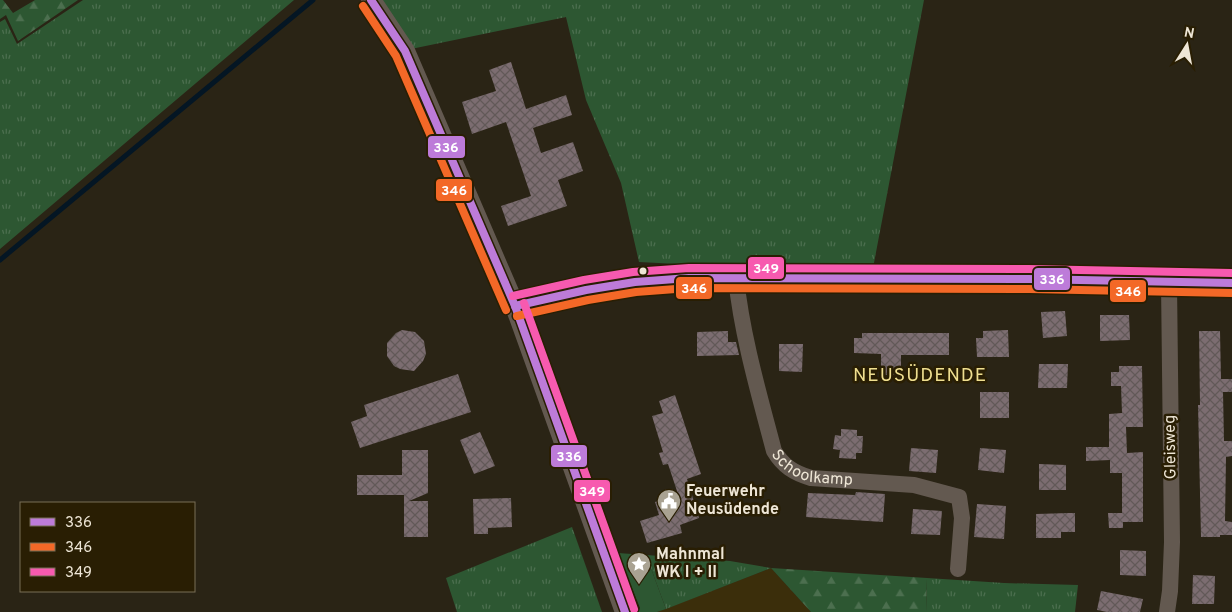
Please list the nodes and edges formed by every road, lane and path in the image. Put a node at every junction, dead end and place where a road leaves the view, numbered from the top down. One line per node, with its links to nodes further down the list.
1 (371, 0): 5 (street)
2 (736, 278): 3 (street); 5 (street); 6 (street, Schoolkamp)
3 (1170, 283): 4 (street); 8 (street, Gleisweg)
4 (1232, 283)
5 (515, 306): 7 (street)
6 (958, 569)
7 (625, 612)
8 (1167, 612)

